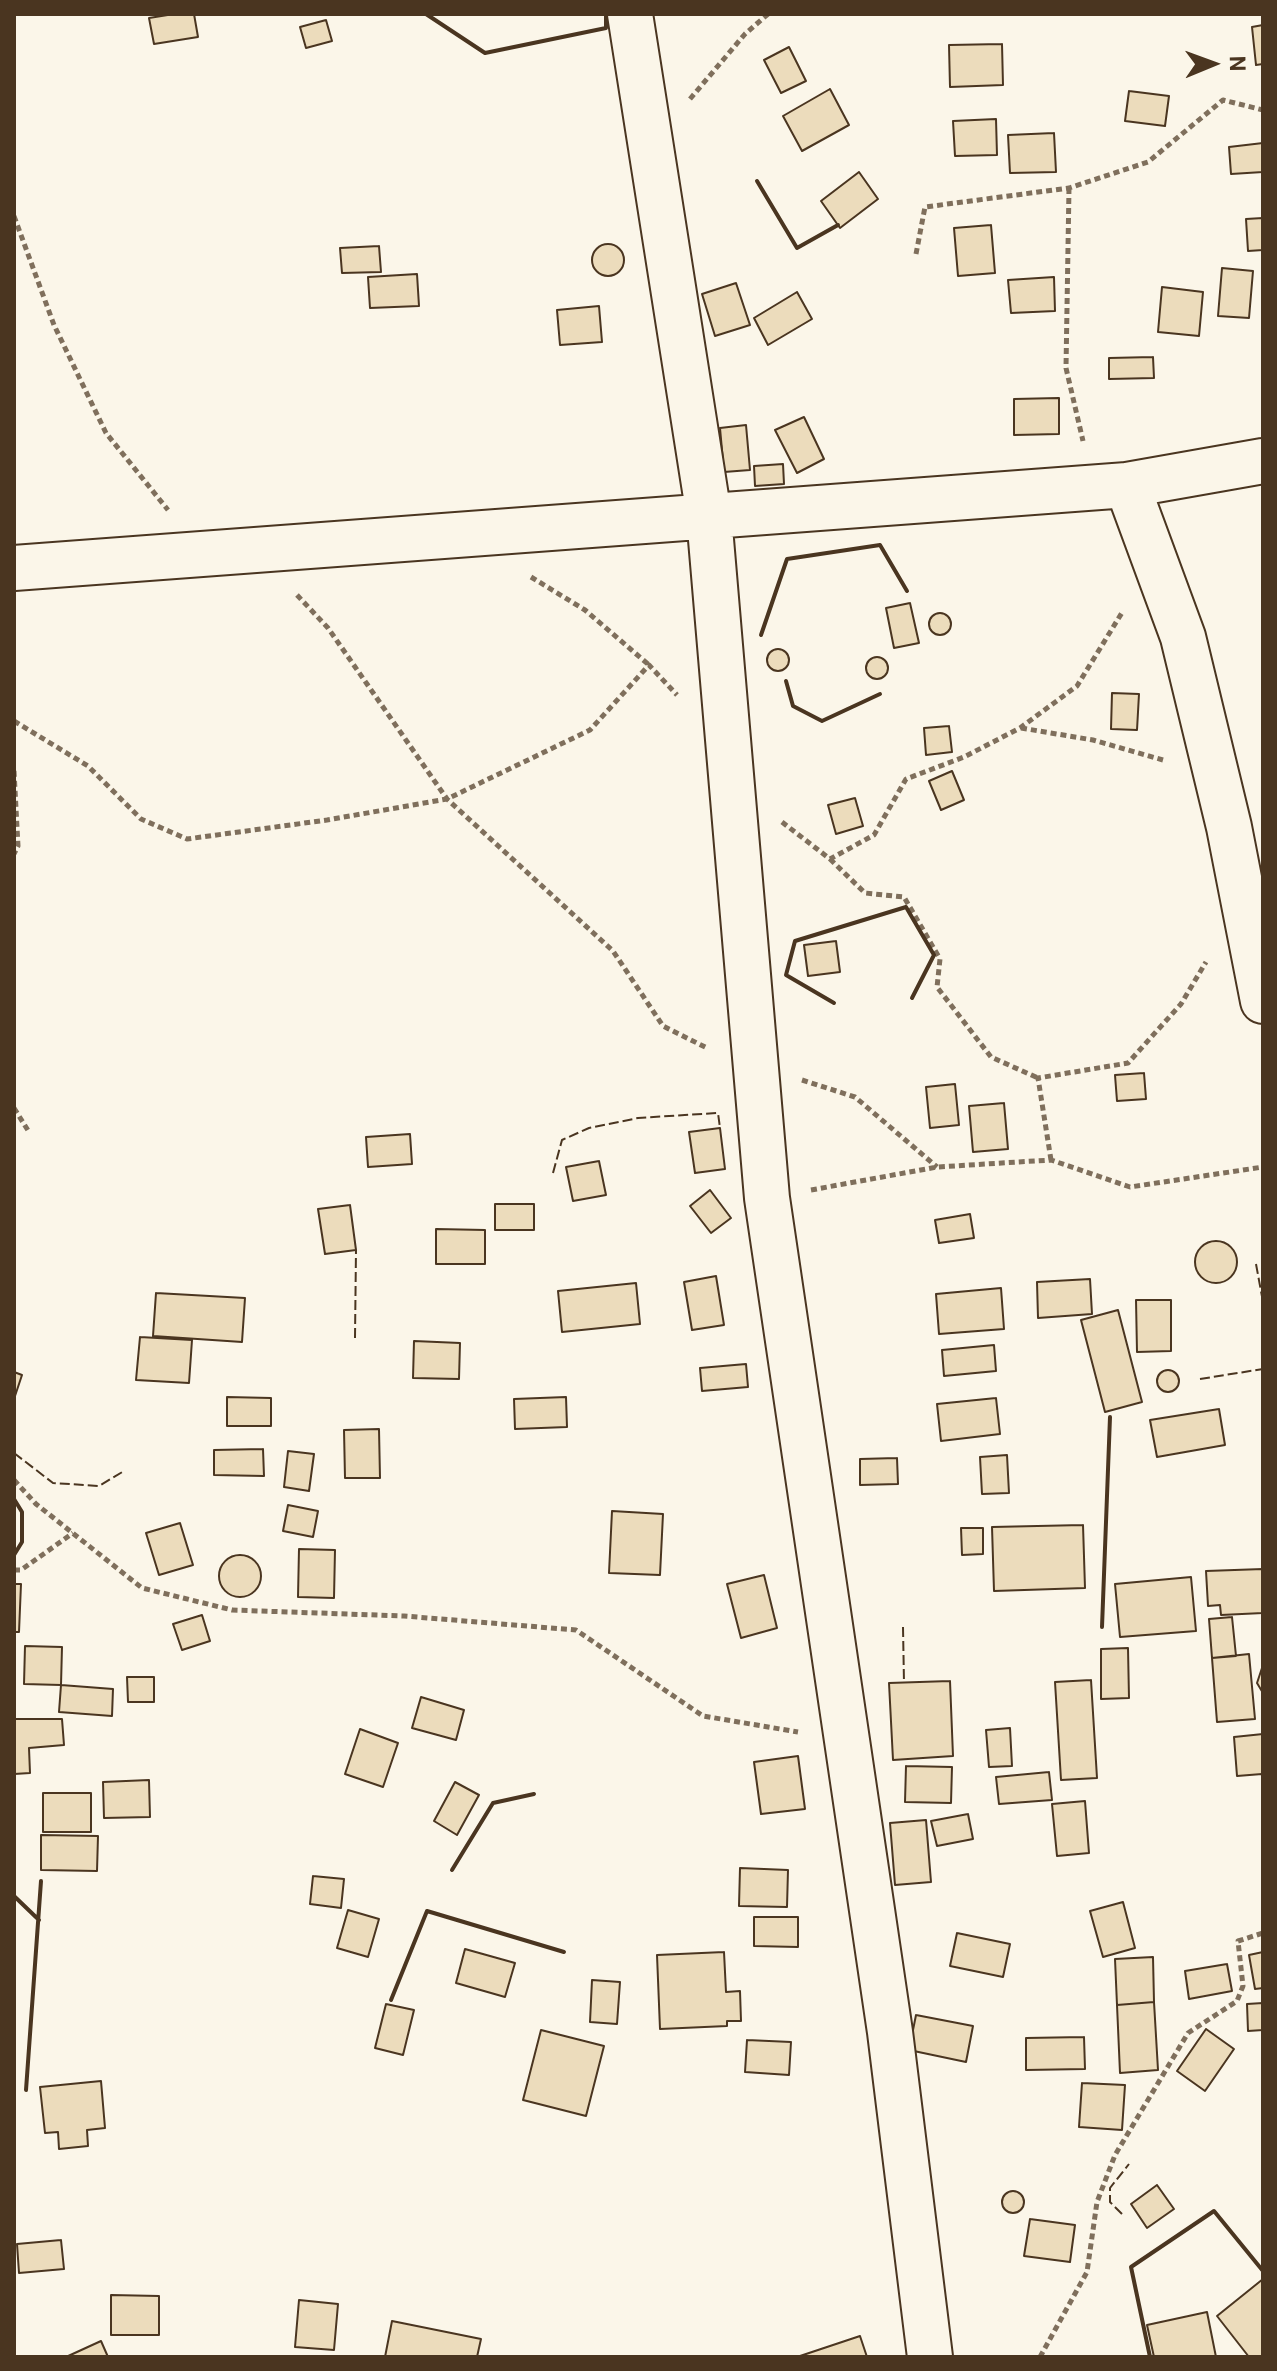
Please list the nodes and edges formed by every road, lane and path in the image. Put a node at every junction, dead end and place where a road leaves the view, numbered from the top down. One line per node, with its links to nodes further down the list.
1 (630, 14): 4 (street)
2 (768, 14): 4 (path)
3 (1263, 110): 5 (path)
4 (651, 146): 10 (street)
5 (1069, 188): 7 (path); 9 (path)
6 (14, 216): 12 (path)
7 (916, 254)
8 (1263, 461): 9 (street)
9 (1127, 485): 10 (street); 13 (street)
10 (709, 516): 11 (street); 22 (street)
11 (256, 550): 12 (street); 23 (path)
12 (213, 553): 14 (street)
13 (1154, 559): 19 (path); 21 (street)
14 (14, 568)
15 (524, 573): 16 (path)
16 (649, 665): 17 (path); 23 (path)
17 (678, 696)
18 (14, 721): 23 (path)
19 (1020, 728): 21 (path); 25 (path)
20 (14, 771): 24 (path)
21 (1216, 776): 26 (street)
22 (731, 782): 25 (path); 28 (street)
23 (447, 799): 28 (path)
24 (14, 854)
25 (830, 859): 29 (path)
26 (1243, 899): 27 (street); 29 (path)
27 (1263, 1001)
28 (756, 1073): 33 (path); 35 (street)
29 (1038, 1078): 32 (path)
30 (14, 1108): 31 (path)
31 (29, 1132)
32 (1051, 1160): 33 (path); 34 (path)
33 (937, 1167): 35 (path)
34 (1263, 1167)
35 (767, 1198): 39 (street)
36 (14, 1480): 37 (path)
37 (73, 1533): 38 (path); 39 (path)
38 (14, 1570)
39 (847, 1740): 41 (street)
40 (1263, 1933): 42 (path)
41 (930, 2357)
42 (1040, 2357)

